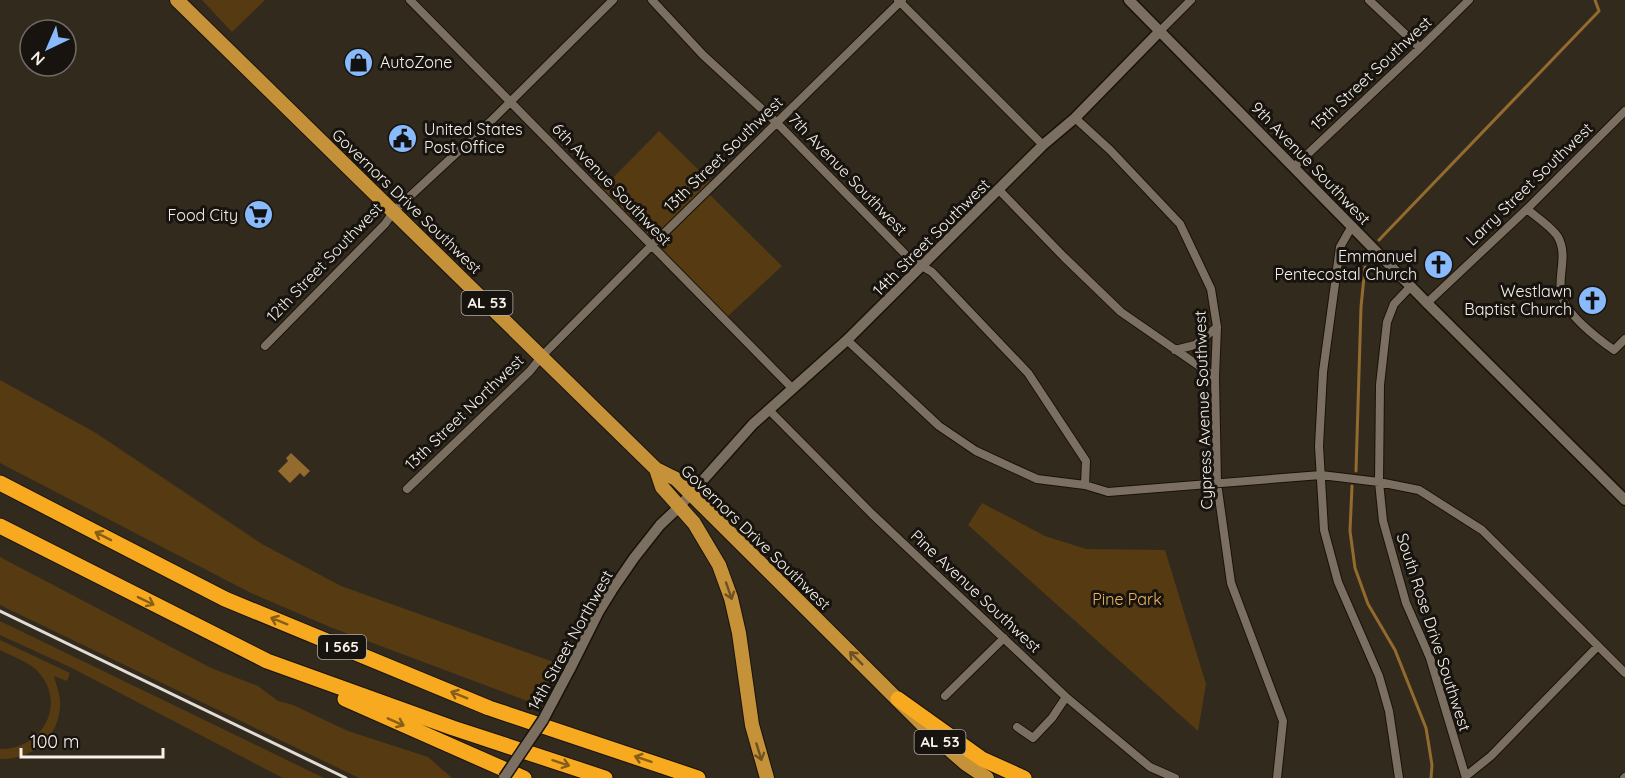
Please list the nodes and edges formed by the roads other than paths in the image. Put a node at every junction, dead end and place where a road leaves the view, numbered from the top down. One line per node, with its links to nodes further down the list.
1 (177, 0): 20 (main road, Governors Drive Southwest / AL 53)
2 (410, 0): 12 (street, 6th Avenue Southwest)
3 (613, 0): 12 (street, 12th Street Southwest)
4 (652, 0): 15 (street, 7th Avenue Southwest)
5 (1129, 0): 10 (street, 9th Avenue Southwest)
6 (1191, 0): 10 (street, 14th Street Southwest)
7 (1369, 0): 11 (street)
8 (1468, 0): 11 (street, 15th Street Southwest)
9 (900, 1): 15 (street, 13th Street Southwest); 16 (street)
10 (1160, 31): 14 (street, 14th Street Southwest); 17 (street, 9th Avenue Southwest)
11 (1420, 48): 17 (street, 15th Street Southwest)
12 (510, 102): 20 (street, 12th Street Southwest); 22 (street, 6th Avenue Southwest)
13 (1625, 111): 19 (street, Larry Street Southwest)
14 (1075, 118): 16 (street, 14th Street Southwest); 26 (street, Cypress Avenue Southwest)
15 (777, 123): 22 (street, 13th Street Southwest); 23 (street, 7th Avenue Southwest)
16 (1043, 146): 18 (street, 14th Street Southwest)
17 (1294, 167): 21 (street, 9th Avenue Southwest)
18 (999, 190): 23 (street, 14th Street Southwest); 30 (street)
19 (1527, 209): 25 (street, Larry Street Southwest); 27 (street)
20 (394, 211): 29 (street, 12th Street Southwest); 31 (main road, Governors Drive Southwest / AL 53)
21 (1352, 226): 24 (street, 9th Avenue Southwest); 36 (street)
22 (651, 246): 31 (street, 13th Street Southwest); 33 (street, 6th Avenue Southwest)
23 (922, 266): 28 (street, 14th Street Southwest); 40 (street, 7th Avenue Southwest)
24 (1411, 286): 25 (street, 9th Avenue Southwest); 37 (street, South Rose Drive Southwest)
25 (1427, 303): 43 (street, 9th Avenue Southwest)
26 (1217, 327): 30 (street); 32 (street, Cypress Avenue Southwest)
27 (1625, 339)
28 (847, 340): 33 (street, 14th Street Southwest); 40 (street)
29 (265, 346)
30 (1175, 350): 32 (street)
31 (542, 356): 35 (main road, Governors Drive Southwest / AL 53); 41 (street, 13th Street Northwest)
32 (1215, 377): 39 (street, Cypress Avenue Southwest)
33 (793, 389): 34 (street, 14th Street Southwest)
34 (769, 410): 42 (street, 14th Street Southwest); 46 (street, Pine Avenue Southwest)
35 (656, 469): 42 (main road, Governors Drive Southwest / AL 53); 44 (main road, AL 53)
36 (1321, 475): 37 (street); 39 (street); 64 (street)
37 (1379, 482): 47 (street); 54 (street, South Rose Drive Southwest)
38 (0, 483): 58 (highway, I 565, one-way to 38)
39 (1217, 483): 40 (street); 63 (street, Cypress Avenue Southwest)
40 (1085, 485)
41 (406, 489)
42 (690, 493): 44 (street, 14th Street Northwest); 52 (main road, Governors Drive Southwest / AL 53, one-way to 42)
43 (1625, 500)
44 (679, 507): 55 (street, 14th Street Northwest, bridge); 59 (main road, AL 53, one-way to 59)
45 (0, 526): 48 (highway, I 565, one-way to 48)
46 (1004, 638): 50 (street); 51 (street, Pine Avenue Southwest)
47 (1598, 646): 49 (street); 54 (street)
48 (267, 661): 56 (highway, one-way to 56); 57 (highway, I 565, one-way to 57)
49 (1625, 673)
50 (945, 696)
51 (1066, 697): 53 (street); 62 (street, Pine Avenue Southwest)
52 (898, 699): 60 (main road, AL 53); 61 (highway)
53 (1017, 727)
54 (1466, 777)
55 (504, 778)
56 (524, 778)
57 (605, 778)
58 (698, 778)
59 (767, 778)
60 (987, 778)
61 (1024, 778)
62 (1175, 778)
63 (1277, 778)
64 (1399, 778)

